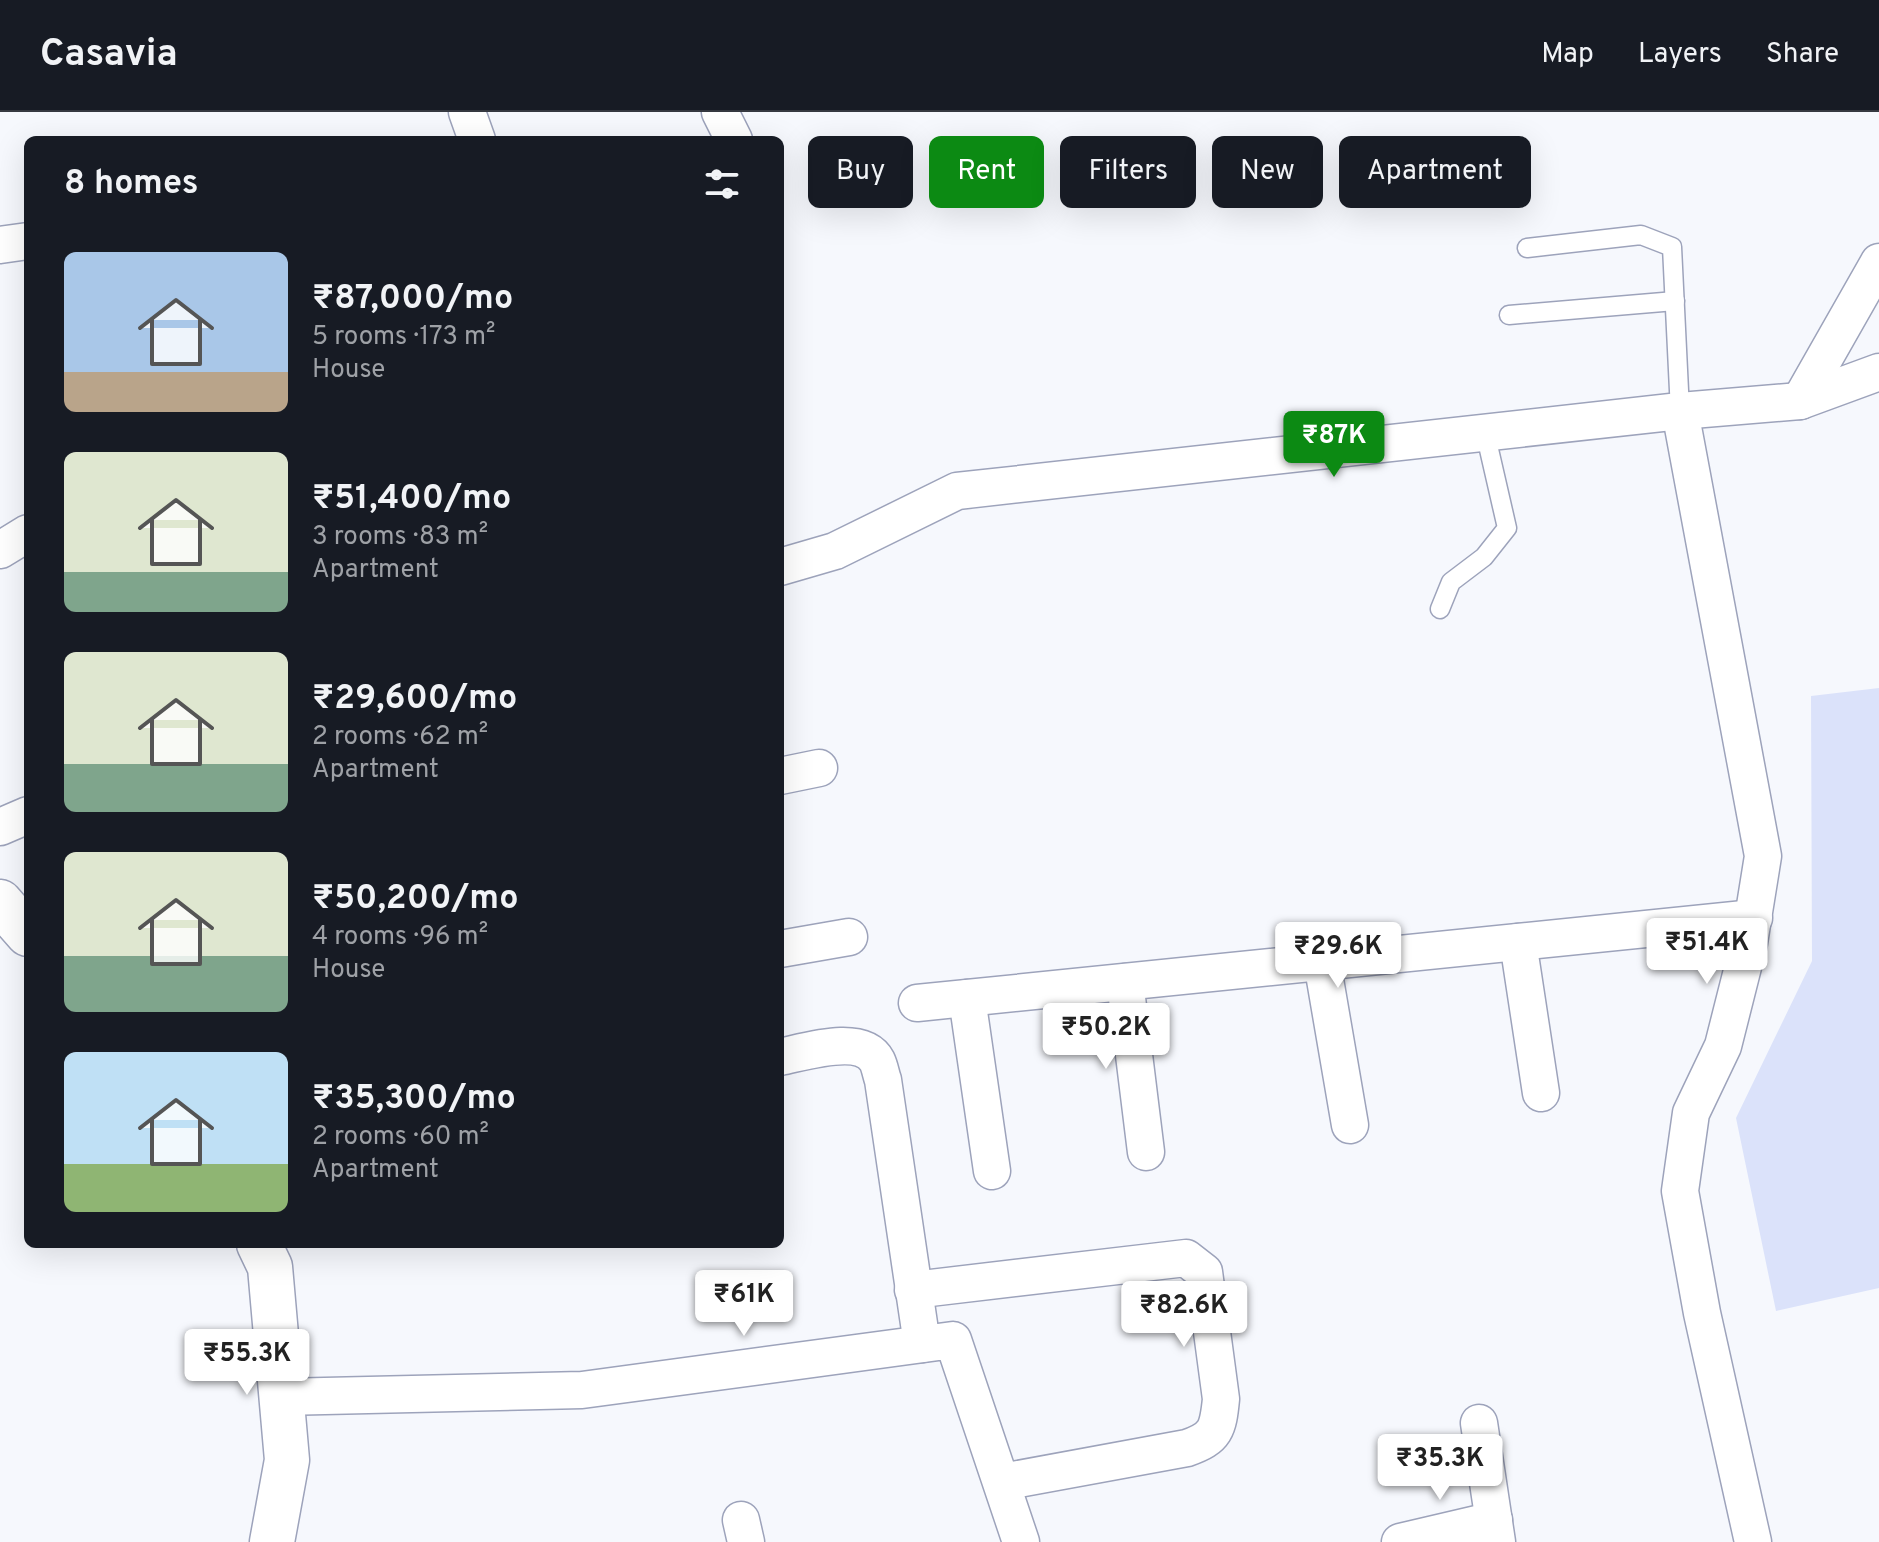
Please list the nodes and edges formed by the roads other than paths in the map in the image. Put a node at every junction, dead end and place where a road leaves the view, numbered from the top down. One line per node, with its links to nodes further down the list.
1 (467, 112): 3 (street)
2 (720, 112): 4 (street)
3 (476, 136)
4 (732, 136)
5 (24, 242): 6 (street)
6 (0, 245)
7 (1527, 248): 9 (lane)
8 (1879, 262): 12 (street)
9 (1675, 301): 10 (lane); 13 (lane)
10 (1509, 315)
11 (1879, 372): 12 (street)
12 (1800, 401): 13 (street)
13 (1680, 411): 14 (street); 24 (street)
14 (1485, 432): 17 (street); 18 (lane)
15 (24, 535): 16 (street)
16 (0, 550)
17 (784, 566)
18 (1440, 609)
19 (819, 768): 20 (street)
20 (784, 775)
21 (24, 817): 22 (street)
22 (0, 827)
23 (0, 902): 25 (street)
24 (1754, 918): 27 (street); 48 (street)
25 (24, 929)
26 (849, 937): 28 (street)
27 (1518, 942): 29 (street); 34 (street)
28 (784, 948)
29 (1322, 962): 30 (street); 35 (street)
30 (1125, 982): 31 (street); 36 (street)
31 (967, 998): 32 (street); 37 (street)
32 (917, 1003)
33 (784, 1056): 39 (street)
34 (1541, 1093)
35 (1350, 1125)
36 (1146, 1152)
37 (992, 1171)
38 (261, 1248): 41 (street)
39 (913, 1290): 40 (street); 43 (street)
40 (922, 1344): 41 (street); 43 (street)
41 (281, 1397): 45 (street)
42 (1479, 1423): 44 (street)
43 (1002, 1482): 46 (street)
44 (1496, 1531): 47 (street)
45 (272, 1542)
46 (1021, 1542)
47 (1400, 1542)
48 (1753, 1542)

